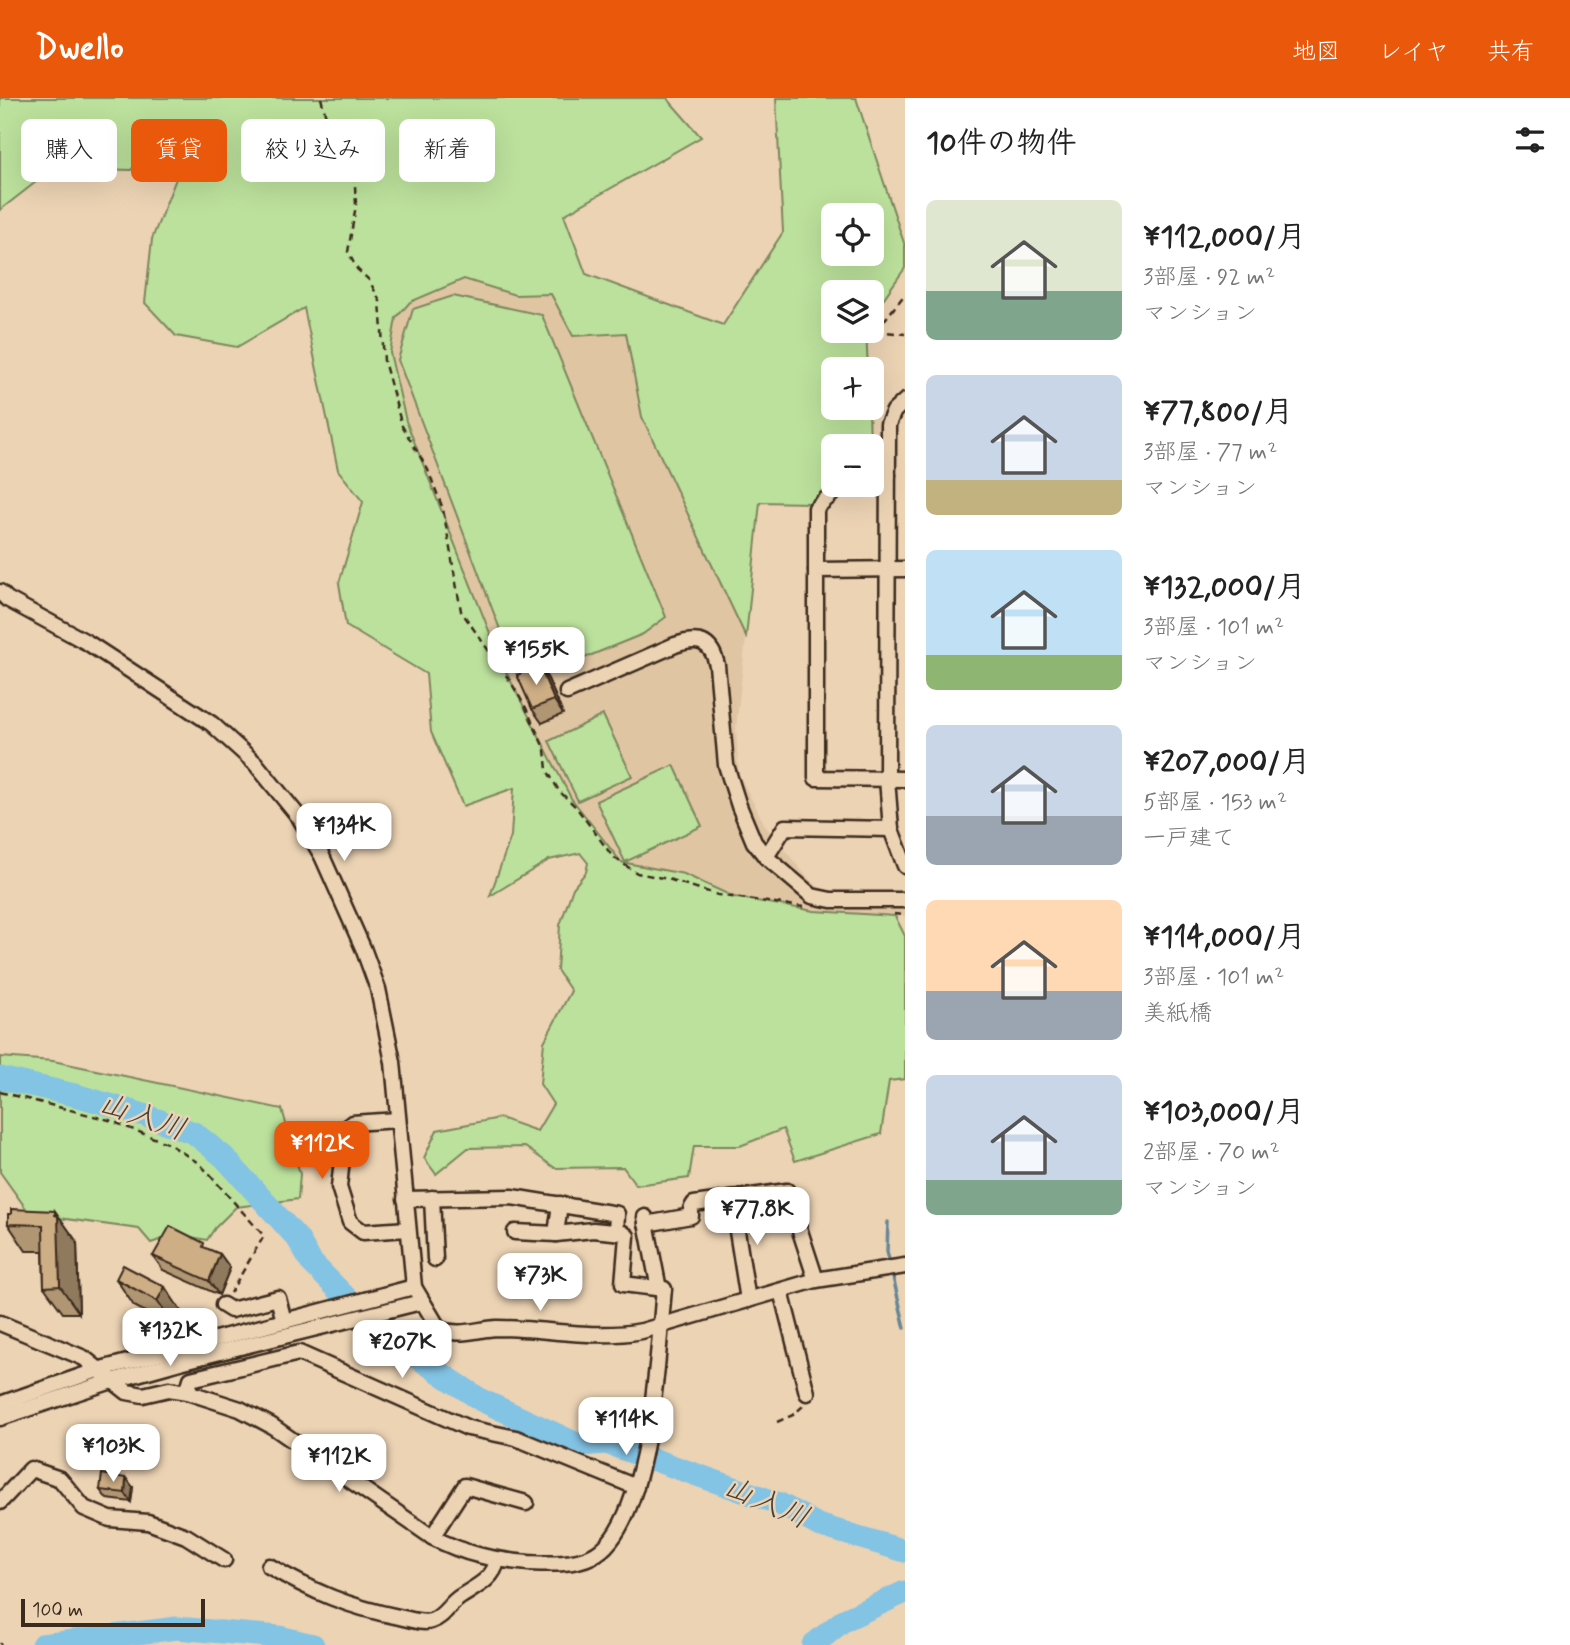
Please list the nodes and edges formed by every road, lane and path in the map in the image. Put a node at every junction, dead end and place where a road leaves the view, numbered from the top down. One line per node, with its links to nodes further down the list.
1 (321, 98): 19 (path)
2 (905, 293): 3 (path)
3 (905, 334)
4 (905, 401): 6 (street)
5 (884, 475): 6 (street)
6 (888, 475): 8 (street)
7 (828, 497): 10 (street)
8 (888, 569): 9 (street); 10 (street); 13 (street)
9 (905, 569)
10 (816, 570): 13 (street)
11 (0, 592): 23 (street)
12 (567, 692): 16 (street)
13 (887, 779): 14 (street); 15 (street)
14 (905, 779)
15 (891, 829): 16 (street); 17 (street)
16 (766, 857): 18 (street)
17 (905, 866)
18 (905, 900)
19 (810, 908)
20 (893, 914): 21 (path)
21 (905, 915)
22 (0, 1092): 40 (path)
23 (398, 1120): 25 (street); 28 (street)
24 (432, 1198): 25 (street); 27 (street); 32 (street)
25 (405, 1199): 28 (street)
26 (732, 1200): 34 (street); 36 (street); 38 (street)
27 (560, 1204): 30 (street); 31 (street)
28 (408, 1229): 35 (street)
29 (515, 1232): 31 (street)
30 (616, 1232): 31 (street); 36 (street)
31 (556, 1234)
32 (435, 1259)
33 (905, 1266): 34 (street)
34 (816, 1280): 37 (street)
35 (414, 1287): 39 (street); 41 (street)
36 (659, 1289): 43 (street)
37 (781, 1291): 38 (street); 47 (street)
38 (748, 1300): 43 (street)
39 (421, 1303): 43 (street); 45 (street)
40 (223, 1305): 41 (street)
41 (284, 1321): 44 (street)
42 (0, 1323): 44 (street)
43 (660, 1324): 51 (street)
44 (101, 1369): 45 (street); 48 (street)
45 (112, 1381): 46 (street); 49 (street)
46 (187, 1392): 51 (street); 54 (street)
47 (807, 1393): 50 (path)
48 (0, 1404)
49 (0, 1418)
50 (777, 1422)
51 (636, 1484): 56 (street)
52 (0, 1502): 55 (street)
53 (526, 1503): 54 (street)
54 (432, 1537): 56 (street)
55 (223, 1560)
56 (497, 1561): 57 (street)
57 (269, 1566)

